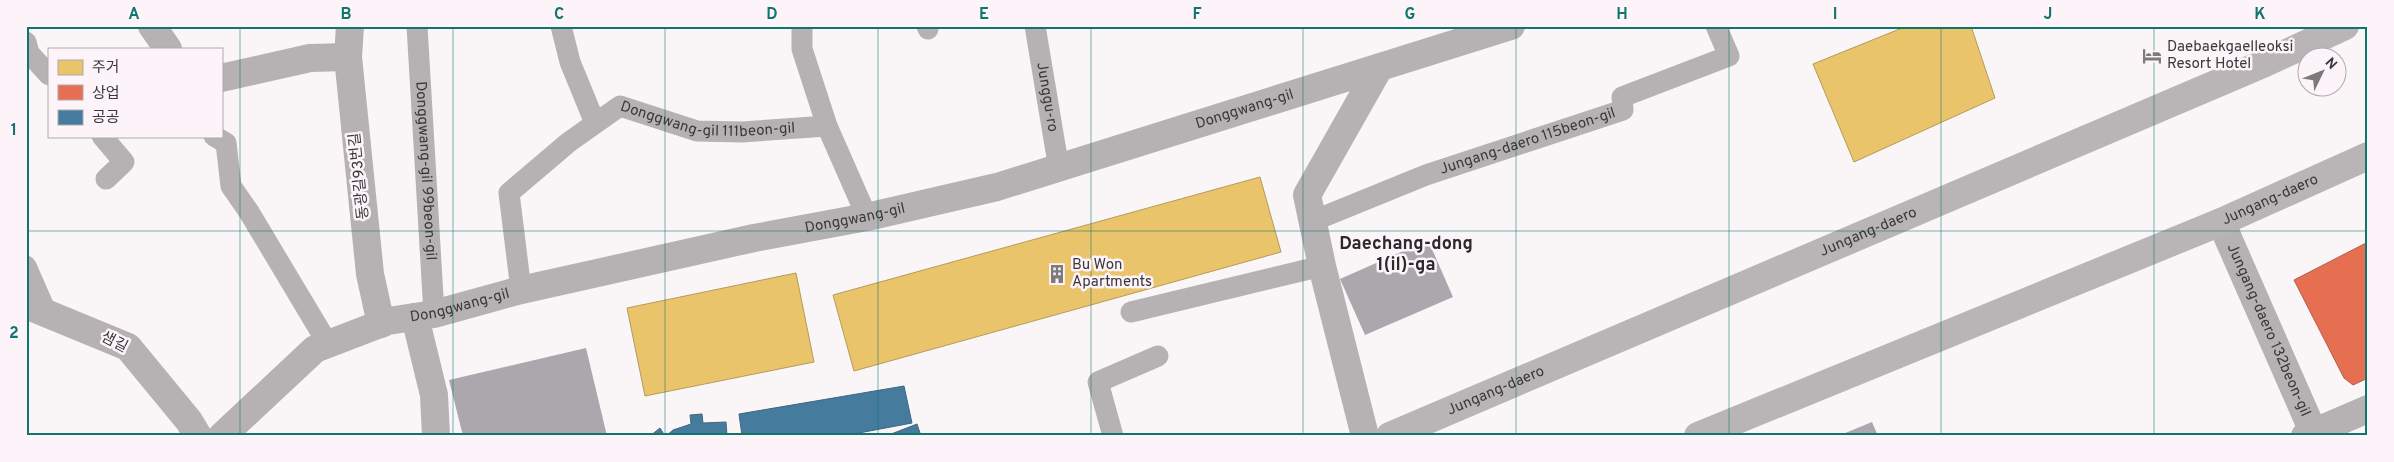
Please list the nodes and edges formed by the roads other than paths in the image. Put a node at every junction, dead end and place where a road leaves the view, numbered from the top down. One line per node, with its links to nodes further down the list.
1 (152, 26): 11 (street)
2 (350, 26): 12 (street, 동광길93번길)
3 (417, 26): 31 (lane, Donggwang-gil 99beon-gil)
4 (561, 26): 16 (lane)
5 (802, 26): 17 (lane)
6 (1035, 26): 21 (lane, Junggu-ro)
7 (1511, 26): 13 (street, Donggwang-gil)
8 (1716, 26): 24 (lane, Jungang-daero 115beon-gil)
9 (2345, 26): 42 (main road, Jungang-daero)
10 (26, 42): 14 (lane)
11 (167, 48)
12 (348, 57): 15 (street); 32 (street, 동광길93번길)
13 (1379, 68): 21 (street, Donggwang-gil); 24 (street)
14 (48, 74)
15 (222, 78)
16 (595, 123): 17 (lane, Donggwang-gil 111beon-gil); 28 (lane)
17 (827, 126): 23 (lane)
18 (104, 138): 22 (lane)
19 (217, 138): 33 (lane)
20 (2368, 156): 25 (main road, Jungang-daero)
21 (1059, 169): 23 (street, Donggwang-gil)
22 (106, 179)
23 (867, 217): 28 (street, Donggwang-gil)
24 (1313, 221): 27 (street)
25 (2221, 222): 36 (street, Jungang-daero 132beon-gil); 43 (main road, Jungang-daero)
26 (26, 266): 29 (lane)
27 (1322, 266): 30 (lane); 41 (street)
28 (521, 290): 31 (street, Donggwang-gil)
29 (37, 309): 37 (street, 샘길)
30 (1131, 312)
31 (424, 316): 32 (street, Donggwang-gil); 39 (street)
32 (381, 324): 33 (street, Donggwang-gil)
33 (328, 344): 38 (street, Donggwang-gil)
34 (1158, 356): 40 (lane)
35 (2368, 409): 36 (street)
36 (2311, 435)
37 (198, 436)
38 (222, 436)
39 (436, 436)
40 (1113, 436)
41 (1365, 436)
42 (1390, 436)
43 (1698, 436)

